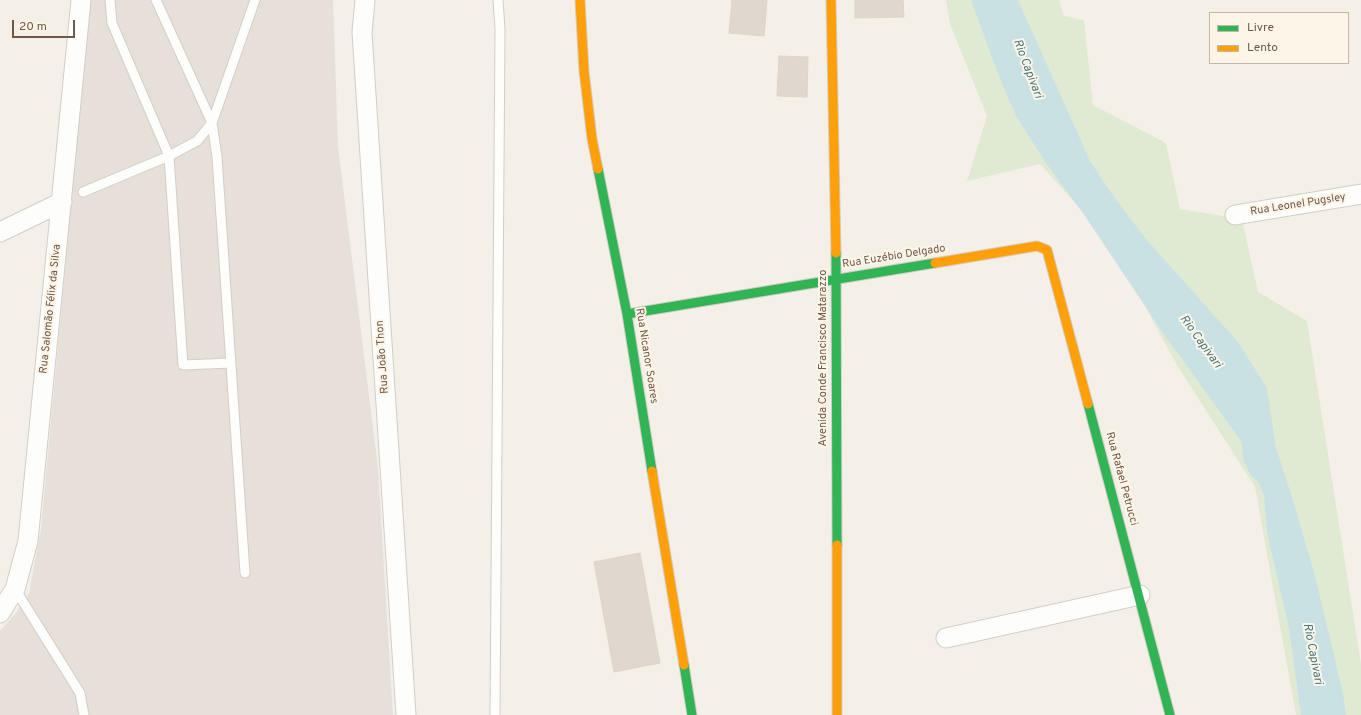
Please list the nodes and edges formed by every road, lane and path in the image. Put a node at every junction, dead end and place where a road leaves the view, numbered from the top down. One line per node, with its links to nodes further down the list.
1 (81, 0): 13 (street, Rua Salomão Félix da Silva)
2 (110, 0): 10 (lane)
3 (156, 0): 9 (lane)
4 (255, 0): 9 (lane)
5 (365, 0): 26 (street, Rua João Thon)
6 (498, 0): 27 (lane)
7 (580, 0): 18 (street, Rua Nicanor Soares)
8 (831, 0): 17 (street, Avenida Conde Francisco Matarazzo)
9 (212, 123): 10 (lane); 19 (lane)
10 (169, 156): 11 (lane); 19 (lane)
11 (83, 192)
12 (1361, 194): 14 (street, Rua Leonel Pugsley)
13 (62, 202): 15 (street); 21 (street, Rua Salomão Félix da Silva)
14 (1235, 215)
15 (0, 232)
16 (1047, 250): 17 (street, Rua Euzébio Delgado); 22 (street, Rua Rafael Petrucci)
17 (836, 279): 18 (street, Rua Euzébio Delgado); 29 (street, Avenida Conde Francisco Matarazzo)
18 (627, 314): 28 (street, Rua Nicanor Soares)
19 (231, 363): 20 (lane)
20 (245, 573)
21 (15, 589): 23 (street, Rua Salomão Félix da Silva); 25 (lane)
22 (1140, 595): 24 (street); 30 (street, Rua Rafael Petrucci)
23 (0, 613)
24 (946, 638)
25 (84, 715)
26 (406, 715)
27 (495, 715)
28 (692, 715)
29 (837, 715)
30 (1170, 715)

